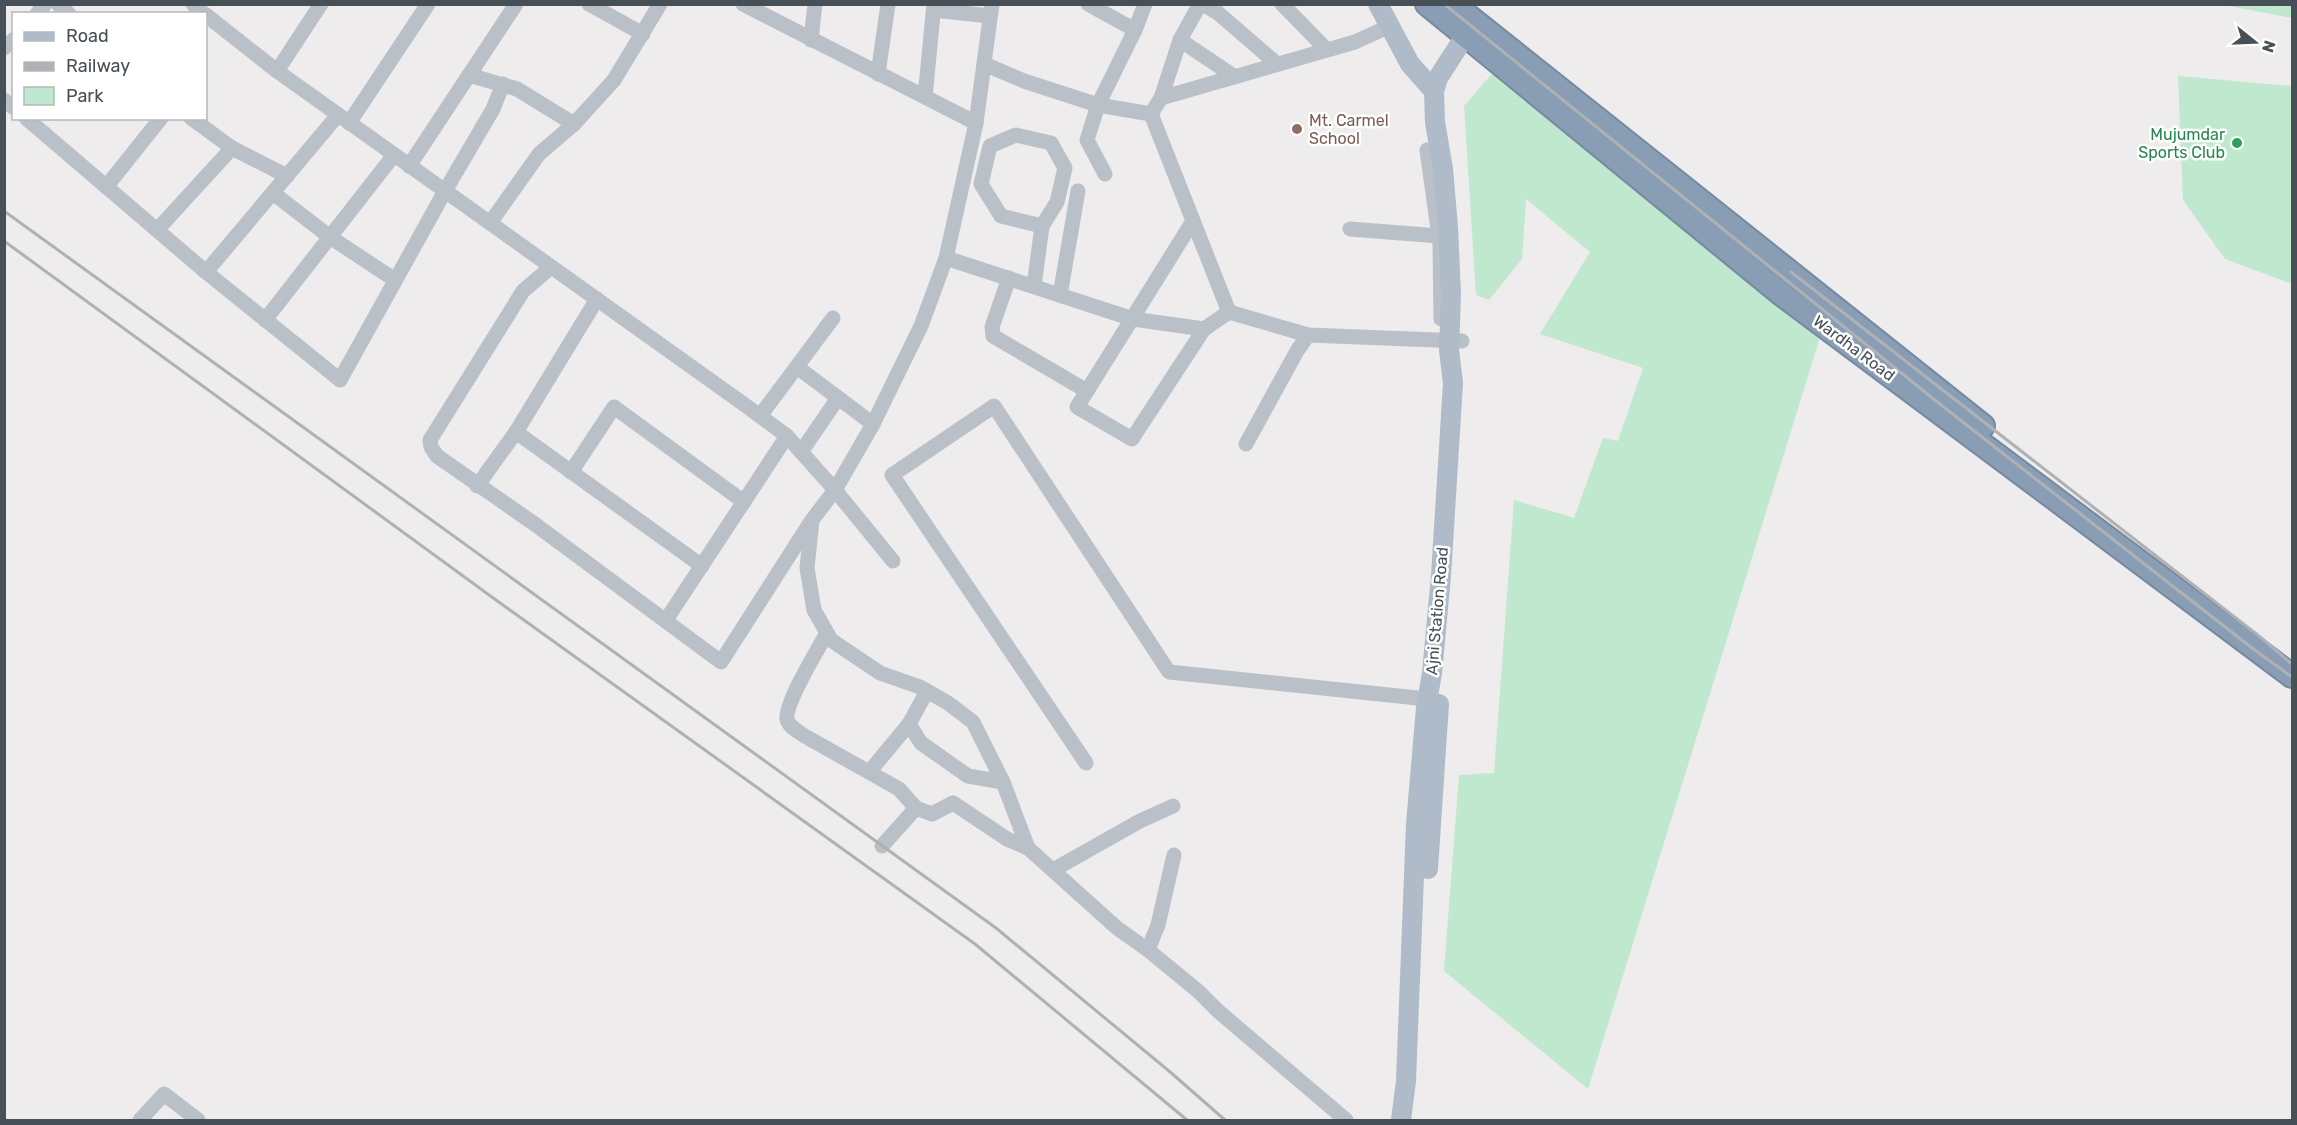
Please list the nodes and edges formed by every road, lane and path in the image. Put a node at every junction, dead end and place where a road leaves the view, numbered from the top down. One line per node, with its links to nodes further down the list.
1 (321, 4): 28 (street)
2 (428, 4): 38 (street)
3 (516, 4): 30 (street)
4 (589, 4): 22 (street)
5 (660, 4): 22 (street)
6 (743, 4): 23 (street)
7 (815, 4): 23 (street)
8 (888, 4): 29 (street)
9 (1088, 4): 20 (street)
10 (1145, 4): 20 (street)
11 (1201, 4): 24 (street); 27 (street)
12 (1282, 4): 25 (street)
13 (1378, 4): 19 (main road)
14 (1427, 4): 21 (highway, Wardha Road)
15 (1454, 4): 21 (highway, Wardha Road)
16 (934, 7): 17 (street); 33 (street)
17 (991, 10): 26 (street)
18 (207, 16): 28 (street)
19 (1390, 26): 25 (street); 35 (main road)
20 (1135, 30): 36 (street)
21 (1473, 32): 35 (main road); 96 (highway, Wardha Road); 97 (highway, Wardha Road)
22 (642, 34): 43 (street)
23 (811, 40): 29 (street)
24 (1180, 40): 31 (street); 34 (street)
25 (1327, 50): 27 (street)
26 (984, 64): 36 (street); 42 (street)
27 (1277, 64): 31 (street)
28 (277, 71): 38 (street)
29 (878, 74): 33 (street)
30 (470, 75): 32 (street); 49 (street)
31 (1235, 76): 34 (street)
32 (503, 84): 43 (street); 53 (street)
33 (925, 97): 42 (street)
34 (1161, 98): 37 (street)
35 (1436, 101): 77 (main road, Ajni Station Road)
36 (1098, 105): 37 (street); 50 (street)
37 (1151, 114): 56 (street)
38 (344, 119): 46 (street); 51 (street)
39 (31, 120): 52 (street)
40 (159, 120): 52 (street)
41 (194, 120): 44 (street)
42 (976, 123): 47 (street)
43 (574, 124): 57 (street)
44 (232, 148): 51 (street); 60 (street)
45 (1427, 150): 61 (street)
46 (394, 155): 49 (street); 62 (street)
47 (969, 156): 48 (street); 63 (street)
48 (987, 160): 58 (street); 58 (street)
49 (409, 166): 53 (street)
50 (1105, 174)
51 (287, 176): 55 (street)
52 (106, 187): 60 (street)
53 (445, 191): 57 (street); 67 (street)
54 (1078, 191): 69 (street)
55 (273, 193): 62 (street); 65 (street)
56 (1193, 221): 71 (street); 73 (street)
57 (490, 223): 64 (street)
58 (1042, 226): 68 (street)
59 (1350, 229): 61 (street)
60 (157, 230): 65 (street)
61 (1439, 236): 77 (street)
62 (330, 237): 67 (street); 74 (street)
63 (946, 258): 66 (street); 82 (street)
64 (551, 267): 70 (street); 88 (street)
65 (206, 272): 74 (street)
66 (1009, 278): 68 (street); 79 (street)
67 (395, 280): 74 (street)
68 (1034, 286): 69 (street)
69 (1060, 295): 73 (street)
70 (597, 299): 81 (street); 83 (street)
71 (1229, 312): 75 (street); 76 (street)
72 (833, 318): 78 (street)
73 (1133, 319): 75 (street); 79 (street)
74 (265, 320)
75 (1204, 329): 79 (street)
76 (1308, 335): 77 (street); 85 (street)
77 (1450, 341): 99 (main road, Ajni Station Road)
78 (797, 367): 80 (street); 81 (street)
79 (1087, 391)
80 (838, 398): 82 (street); 86 (street)
81 (760, 416): 84 (street)
82 (873, 424): 89 (street)
83 (516, 432): 87 (street); 88 (street)
84 (787, 436): 86 (street); 90 (street)
85 (1246, 444)
86 (801, 452): 89 (street)
87 (571, 472): 90 (street); 93 (street)
88 (477, 486): 94 (street)
89 (835, 490): 91 (street); 92 (street)
90 (744, 502): 93 (street)
91 (812, 520): 94 (street); 95 (street)
92 (893, 561)
93 (702, 566): 94 (street)
94 (666, 620)
95 (827, 633): 98 (street); 102 (street)
96 (2292, 664)
97 (2292, 676)
98 (927, 691): 100 (street); 103 (street)
99 (1432, 694): 101 (street); 110 (main road, Ajni Station Road)
100 (909, 724): 102 (street); 103 (street)
101 (1086, 763)
102 (870, 771): 105 (street)
103 (1003, 782): 107 (street)
104 (1173, 806): 109 (street)
105 (916, 808): 106 (street); 107 (street)
106 (882, 846)
107 (1028, 848): 109 (street)
108 (1174, 855): 111 (street)
109 (1053, 870): 111 (street)
110 (1418, 944): 115 (main road, Ajni Station Road); 116 (main road, Ajni Station Road)
111 (1148, 950): 114 (street)
112 (140, 1120): 113 (street)
113 (198, 1120)
114 (1346, 1120)
115 (1401, 1120)
116 (1412, 1120)

